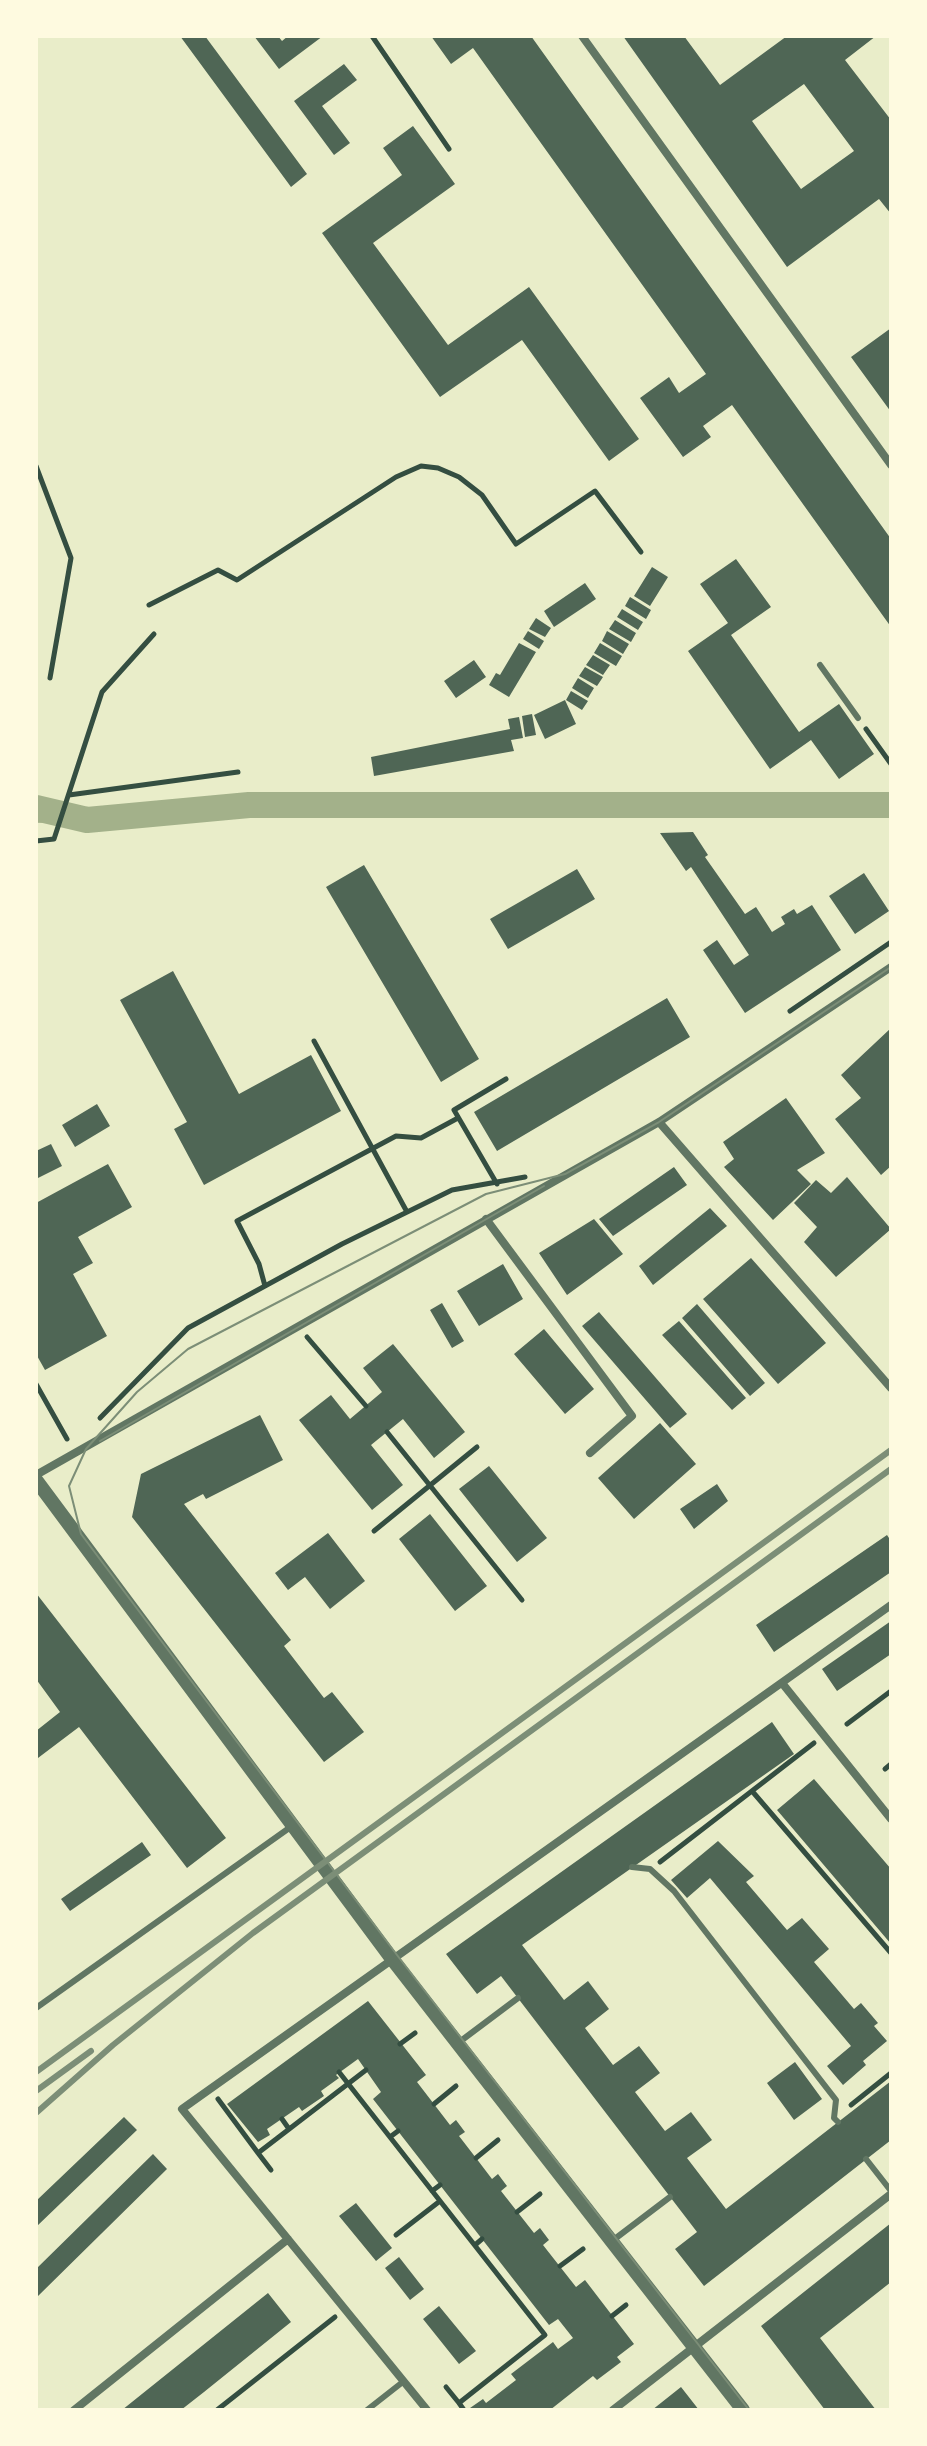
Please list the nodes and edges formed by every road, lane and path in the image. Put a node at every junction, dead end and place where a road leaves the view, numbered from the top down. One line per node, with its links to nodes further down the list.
1 (372, 36): 3 (path)
2 (582, 36): 4 (street)
3 (449, 149)
4 (891, 465)
5 (36, 466): 10 (path)
6 (641, 552): 7 (path)
7 (149, 605)
8 (154, 634): 14 (path)
9 (820, 665): 11 (lane)
10 (50, 678)
11 (858, 718): 12 (path)
12 (891, 764)
13 (238, 772): 14 (path)
14 (69, 795): 15 (path)
15 (36, 841)
16 (891, 942): 18 (path)
17 (891, 967): 22 (street)
18 (789, 1012)
19 (314, 1041): 23 (path)
20 (506, 1079): 21 (path)
21 (458, 1118): 23 (path); 25 (path)
22 (659, 1122): 27 (street); 31 (street)
23 (372, 1148): 26 (path); 28 (path)
24 (539, 1173): 25 (path)
25 (497, 1184): 26 (path)
26 (407, 1212): 28 (path)
27 (486, 1219): 29 (street); 39 (street)
28 (265, 1286): 33 (path)
29 (298, 1327): 32 (path); 40 (street)
30 (36, 1384): 36 (path)
31 (891, 1388)
32 (366, 1406)
33 (88, 1425)
34 (77, 1431): 36 (path)
35 (387, 1432): 42 (path)
36 (66, 1437): 37 (path); 40 (path)
37 (56, 1443)
38 (477, 1447): 42 (path)
39 (590, 1453)
40 (75, 1454): 41 (street)
41 (36, 1478): 54 (street)
42 (430, 1485): 43 (path); 44 (path)
43 (374, 1531)
44 (522, 1600)
45 (891, 1605): 46 (street)
46 (782, 1683): 49 (street); 58 (street)
47 (891, 1691): 48 (path)
48 (847, 1724)
49 (824, 1736): 52 (path); 53 (street)
50 (891, 1764): 51 (path)
51 (885, 1769)
52 (752, 1791): 56 (path); 57 (path)
53 (891, 1819)
54 (292, 1826): 58 (street); 60 (lane)
55 (632, 1867): 56 (lane)
56 (650, 1869): 72 (lane)
57 (891, 1953)
58 (392, 1959): 62 (street); 69 (street)
59 (518, 1998): 62 (lane)
60 (36, 2008)
61 (415, 2033): 63 (path)
62 (458, 2043): 91 (street)
63 (400, 2044)
64 (366, 2070): 67 (path)
65 (339, 2072): 67 (path)
66 (891, 2073): 72 (path)
67 (348, 2084): 73 (path); 75 (path)
68 (456, 2086): 70 (path)
69 (211, 2089): 77 (path); 89 (street)
70 (434, 2104)
71 (282, 2119): 73 (path)
72 (836, 2120)
73 (289, 2129): 77 (path)
74 (398, 2131): 75 (path)
75 (390, 2137): 82 (path)
76 (498, 2140): 78 (path)
77 (258, 2153): 80 (path)
78 (476, 2158)
79 (866, 2159): 83 (lane)
80 (271, 2170)
81 (440, 2185): 82 (path)
82 (432, 2191): 86 (path)
83 (891, 2192): 100 (street)
84 (540, 2194): 87 (path)
85 (670, 2197): 91 (lane)
86 (440, 2201): 88 (path); 92 (path)
87 (517, 2212)
88 (396, 2235)
89 (288, 2239): 98 (street); 104 (street)
90 (482, 2239): 92 (path)
91 (612, 2241): 100 (street)
92 (475, 2245): 96 (path)
93 (583, 2249): 94 (path)
94 (560, 2266)
95 (524, 2294): 96 (path)
96 (518, 2299): 103 (path)
97 (626, 2305): 99 (path)
98 (345, 2309): 101 (street); 105 (path)
99 (612, 2316)
100 (695, 2348): 109 (street); 110 (street)
101 (404, 2381): 106 (lane); 107 (street)
102 (446, 2387): 103 (path)
103 (459, 2403): 108 (path)
104 (74, 2410)
105 (217, 2410)
106 (367, 2410)
107 (427, 2410)
108 (464, 2410)
109 (613, 2410)
110 (743, 2410)

